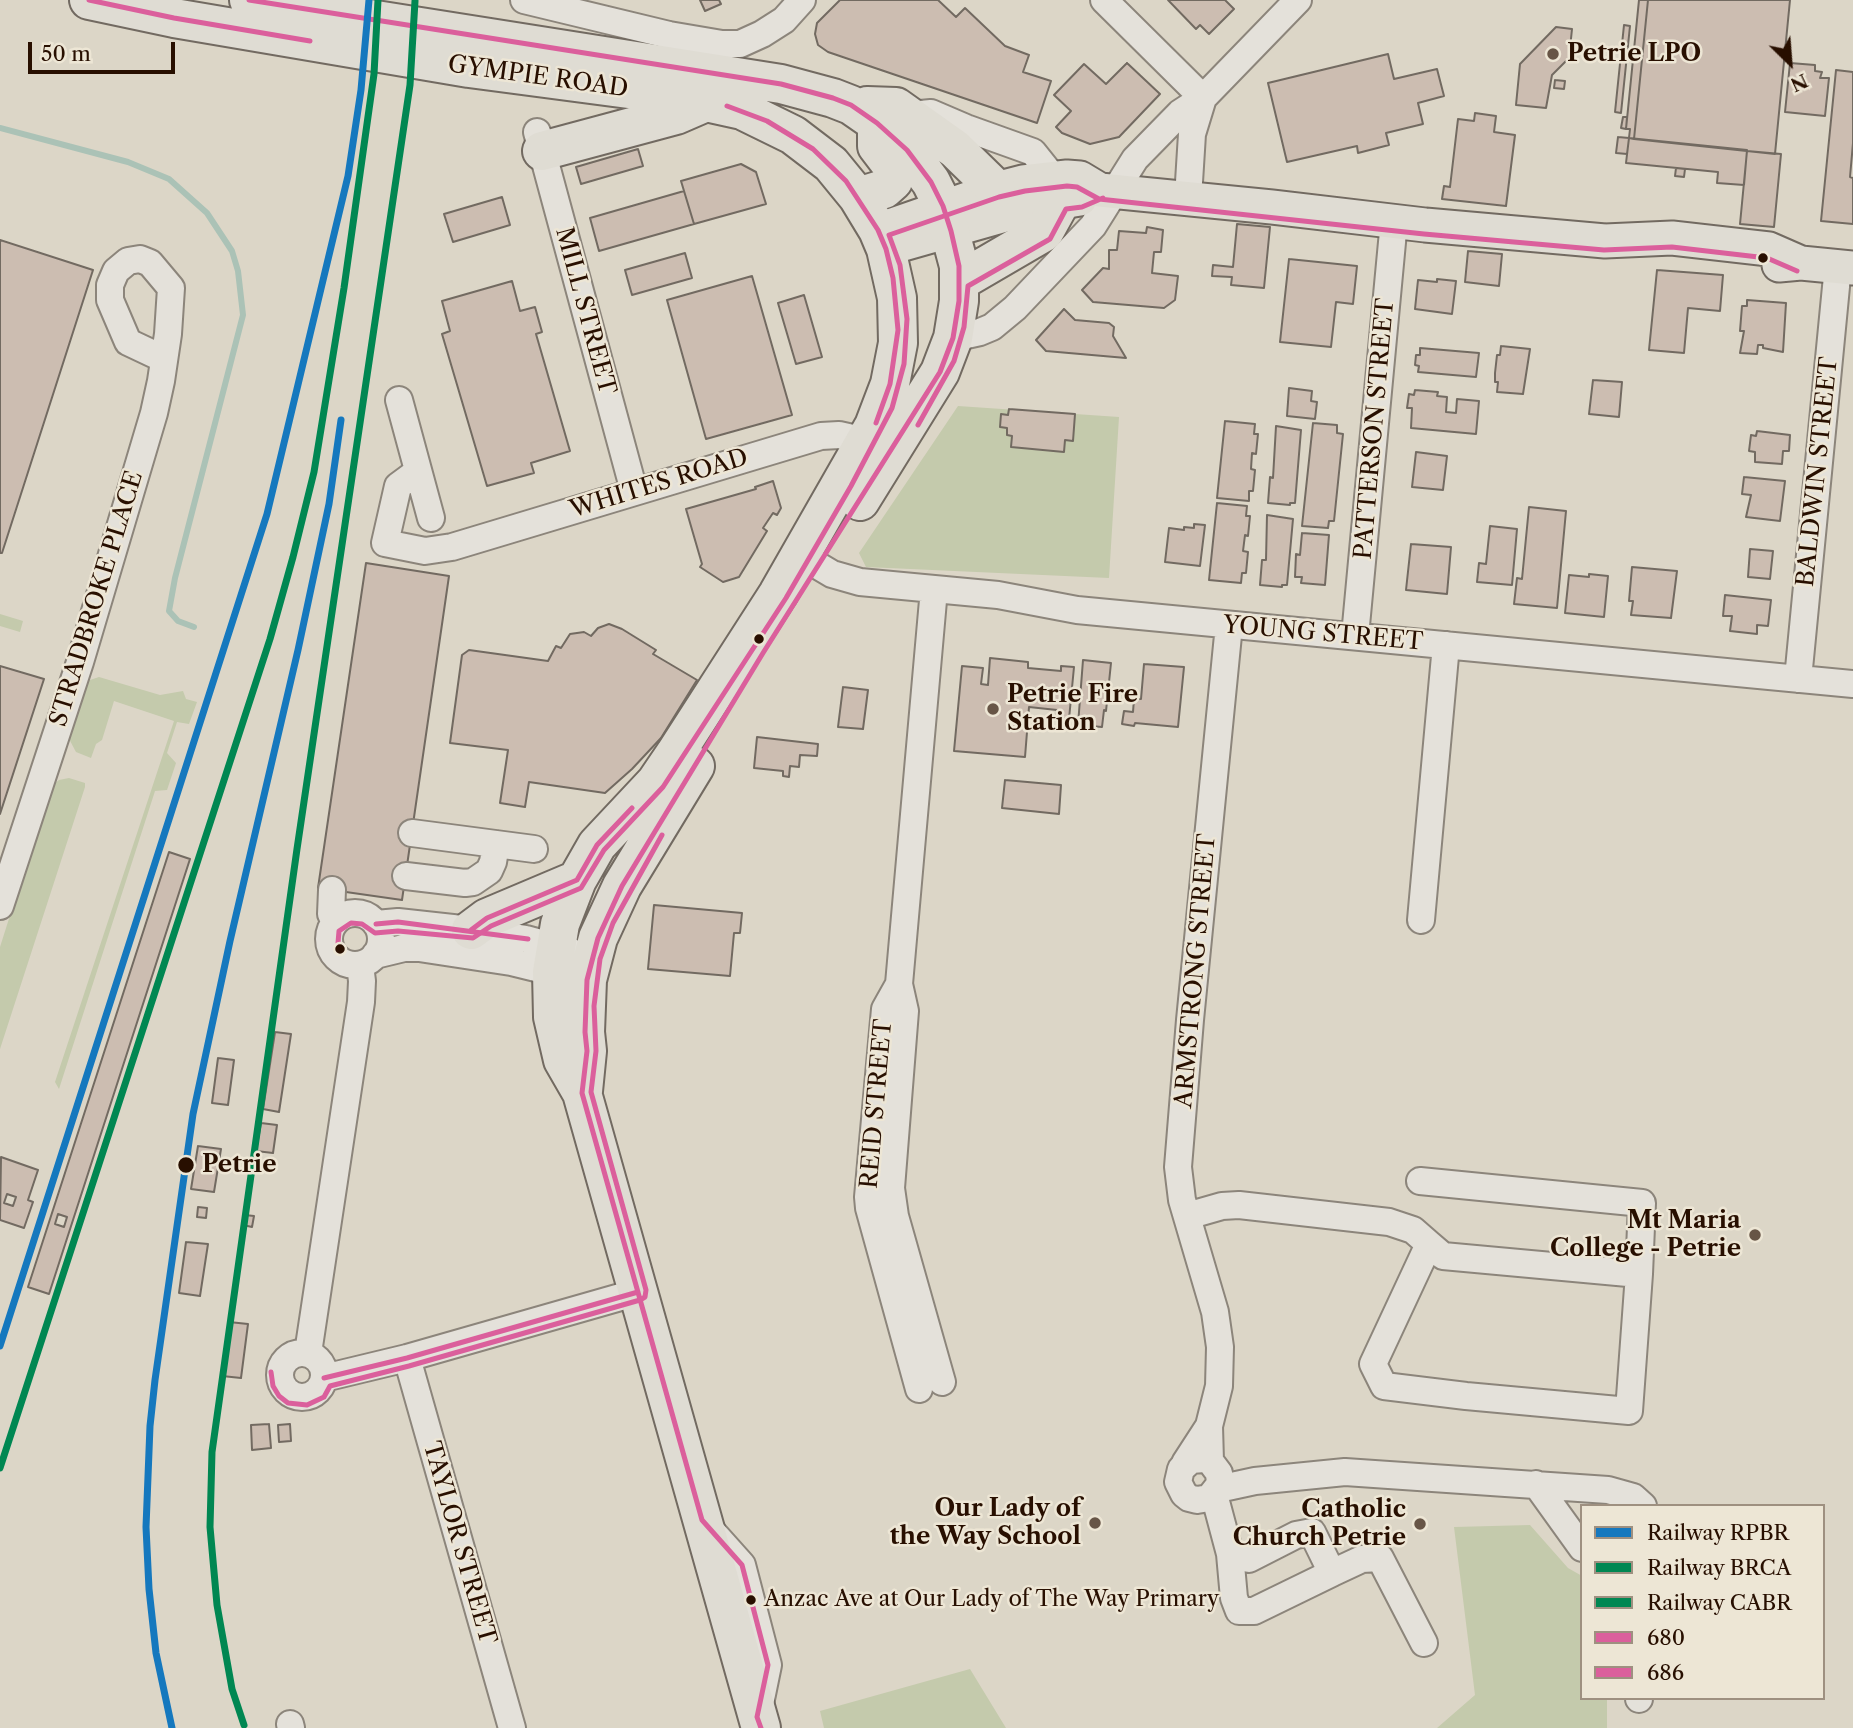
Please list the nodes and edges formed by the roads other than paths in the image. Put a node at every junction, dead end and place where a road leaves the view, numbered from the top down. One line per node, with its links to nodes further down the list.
1 (89, 0): 7 (highway, GYMPIE ROAD)
2 (249, 0): 7 (highway, GYMPIE ROAD)
3 (524, 0): 4 (street)
4 (802, 0)
5 (1104, 0): 9 (street)
6 (1298, 0): 9 (street)
7 (334, 29): 8 (highway, GYMPIE ROAD)
8 (465, 52): 10 (highway, GYMPIE ROAD); 11 (highway, GYMPIE ROAD)
9 (1203, 98): 15 (street); 17 (street)
10 (708, 101): 12 (highway); 16 (highway, GYMPIE ROAD)
11 (879, 114): 13 (highway); 14 (street); 16 (highway); 18 (highway, GYMPIE ROAD)
12 (539, 141): 28 (street, MILL STREET)
13 (996, 189): 14 (main road); 18 (main road)
14 (1057, 189): 15 (main road); 18 (main road); 22 (highway)
15 (1108, 190): 17 (main road); 23 (street)
16 (858, 197): 20 (highway, GYMPIE ROAD)
17 (1188, 198): 19 (main road)
18 (947, 219): 20 (main road); 22 (highway, GYMPIE ROAD)
19 (1394, 221): 21 (main road); 33 (street, PATTERSON STREET)
20 (882, 240): 26 (highway, GYMPIE ROAD)
21 (1846, 267): 35 (street, BALDWIN STREET)
22 (960, 281): 23 (highway, GYMPIE ROAD)
23 (953, 338): 30 (highway, GYMPIE ROAD)
24 (164, 359): 24 (street, STRADBROKE PLACE); 43 (street, STRADBROKE PLACE)
25 (399, 400): 27 (street)
26 (866, 441): 28 (street, WHITES ROAD); 30 (highway, GYMPIE ROAD)
27 (418, 472): 28 (street, WHITES ROAD); 29 (street)
28 (634, 491)
29 (432, 518)
30 (809, 561): 31 (street, YOUNG STREET); 41 (highway); 49 (highway)
31 (934, 589): 32 (street, YOUNG STREET); 58 (street, REID STREET)
32 (1229, 625): 33 (street, YOUNG STREET); 51 (street, ARMSTRONG STREET)
33 (1355, 636): 34 (street, YOUNG STREET)
34 (1446, 645): 35 (street, YOUNG STREET); 45 (street)
35 (1798, 679): 36 (street, YOUNG STREET)
36 (1853, 684)
37 (412, 833): 38 (street)
38 (489, 843): 39 (street); 40 (street)
39 (534, 849)
40 (407, 870)
41 (577, 880): 47 (highway); 49 (highway)
42 (332, 890): 46 (street)
43 (0, 906)
44 (375, 913): 46 (street); 47 (street); 48 (street)
45 (1421, 920)
46 (335, 921): 48 (street)
47 (471, 930): 49 (street)
48 (368, 960): 49 (street); 55 (street)
49 (572, 964): 54 (highway)
50 (1420, 1181): 53 (street)
51 (1187, 1216): 52 (street); 59 (street, ARMSTRONG STREET)
52 (1429, 1244): 53 (street); 53 (street)
53 (1639, 1274)
54 (638, 1292): 56 (street); 66 (highway)
55 (308, 1353): 57 (street); 57 (street)
56 (407, 1358): 57 (street); 67 (street, TAYLOR STREET)
57 (324, 1378)
58 (931, 1386)
59 (1207, 1480): 60 (street); 63 (street)
60 (1536, 1484): 61 (street); 62 (street)
61 (1641, 1504)
62 (1580, 1545)
63 (1230, 1554): 64 (street); 64 (street)
64 (1332, 1573): 65 (street)
65 (1424, 1643)
66 (759, 1722)
67 (512, 1728)

